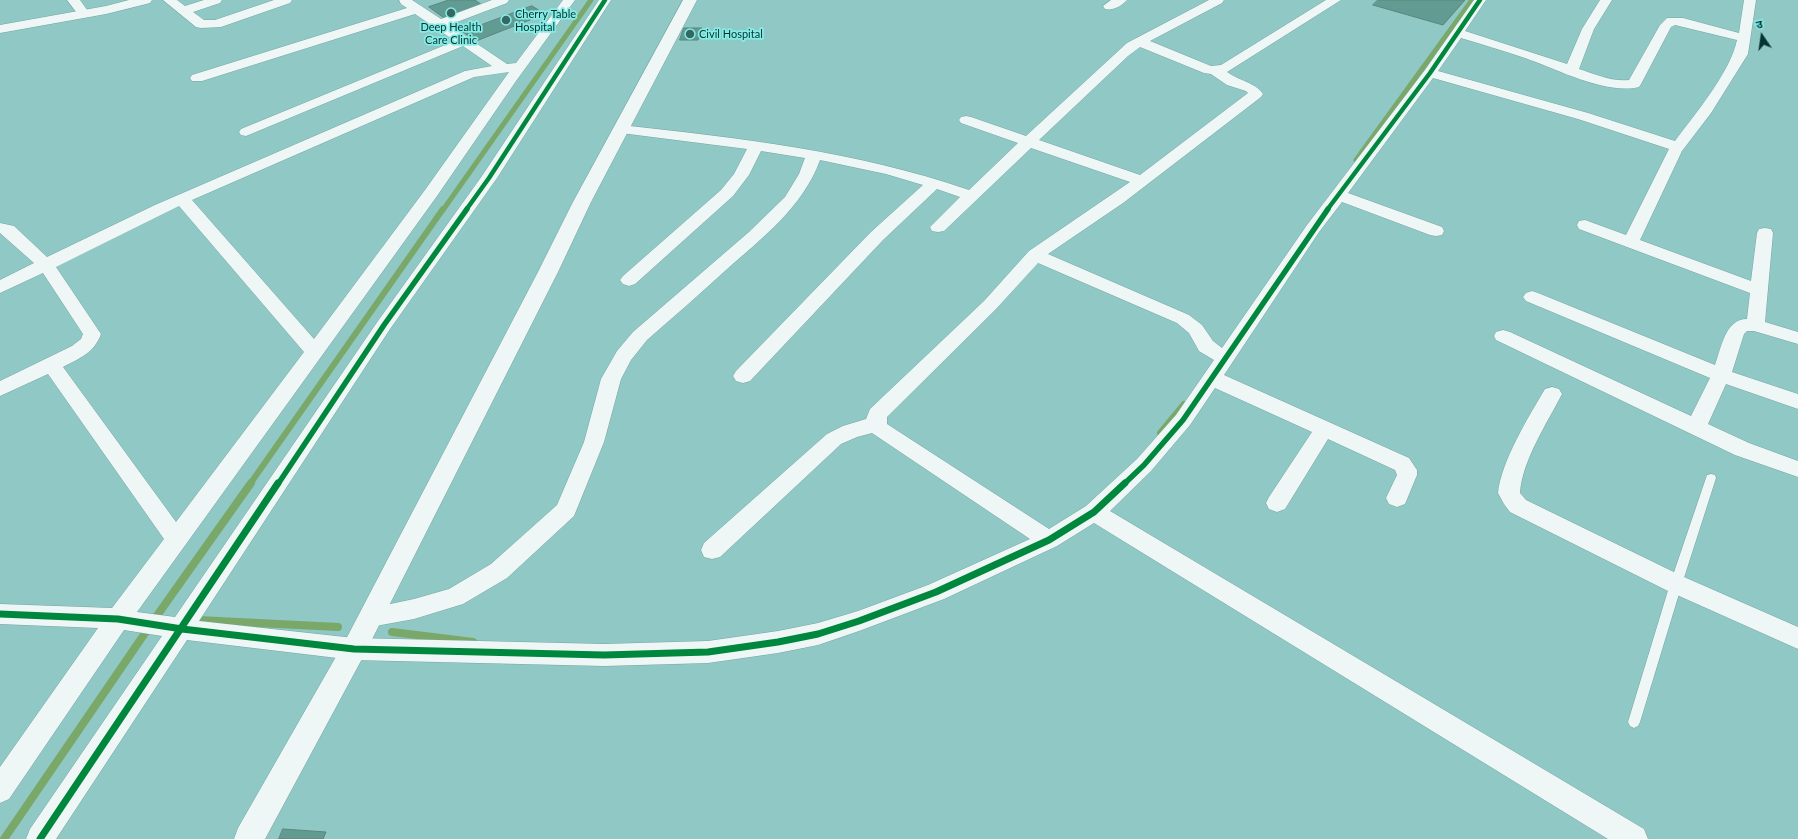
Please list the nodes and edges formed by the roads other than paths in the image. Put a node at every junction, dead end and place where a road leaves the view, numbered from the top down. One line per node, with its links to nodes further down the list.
1 (73, 0): 20 (street)
2 (145, 0): 20 (street)
3 (169, 0): 19 (street)
4 (216, 0): 19 (street)
5 (286, 0): 19 (street)
6 (404, 0): 18 (street)
7 (503, 0): 21 (street)
8 (569, 0): 27 (street)
9 (606, 0): 83 (street)
10 (690, 0): 33 (street)
11 (1121, 0): 17 (street)
12 (1218, 0): 26 (street)
13 (1335, 0): 29 (street)
14 (1480, 0): 23 (street)
15 (1606, 0): 28 (street)
16 (1750, 0): 24 (street)
17 (1109, 6)
18 (417, 9): 21 (street); 31 (street)
19 (184, 11)
20 (84, 14): 22 (street)
21 (440, 24): 25 (street)
22 (0, 29)
23 (1458, 33): 28 (street); 30 (street)
24 (1744, 38): 28 (street); 37 (street)
25 (465, 41): 27 (street); 34 (street)
26 (1140, 42): 29 (street); 35 (street)
27 (512, 67): 43 (street); 59 (street)
28 (1572, 70)
29 (1216, 71): 39 (street)
30 (1430, 73): 37 (street); 41 (street)
31 (197, 78)
32 (966, 120): 35 (street)
33 (621, 128): 36 (street); 81 (street)
34 (246, 132)
35 (1031, 141): 39 (street); 42 (street)
36 (756, 146): 38 (street); 52 (street)
37 (1678, 147): 49 (street)
38 (814, 155): 40 (street); 81 (street)
39 (1142, 181): 50 (street)
40 (934, 183): 42 (street); 63 (street)
41 (1339, 195): 47 (street); 60 (street)
42 (972, 196): 45 (street)
43 (182, 199): 51 (street); 59 (street)
44 (1585, 225): 49 (street)
45 (938, 227)
46 (0, 228): 51 (street)
47 (1436, 231)
48 (1765, 233): 54 (street)
49 (1631, 242): 54 (street)
50 (1035, 255): 60 (street); 68 (street)
51 (46, 265): 53 (street); 61 (street)
52 (629, 280)
53 (0, 288)
54 (1759, 290): 56 (street)
55 (1532, 297): 62 (street)
56 (1755, 325): 58 (street); 62 (street)
57 (1503, 336): 69 (street)
58 (1798, 338)
59 (314, 351): 76 (street)
60 (1225, 359): 64 (street)
61 (51, 364): 65 (street); 76 (street)
62 (1721, 375): 67 (street); 69 (street)
63 (743, 376)
64 (1212, 378): 70 (street); 75 (street)
65 (0, 389)
66 (1552, 394): 79 (street)
67 (1798, 402)
68 (878, 425): 77 (street); 78 (street)
69 (1696, 427): 71 (street)
70 (1324, 429): 73 (street); 74 (street)
71 (1798, 469)
72 (1711, 478): 79 (lane)
73 (1397, 498)
74 (1277, 503)
75 (1094, 512): 77 (street); 90 (street)
76 (176, 539): 82 (street)
77 (1049, 540): 85 (street)
78 (712, 550)
79 (1676, 584): 84 (street); 86 (lane)
80 (0, 614): 82 (street)
81 (370, 617): 85 (street)
82 (126, 620): 83 (street); 87 (street)
83 (171, 628): 85 (street); 88 (street)
84 (1798, 638)
85 (354, 649): 89 (street)
86 (1634, 722)
87 (0, 790)
88 (40, 839)
89 (249, 839)
90 (1634, 839)

